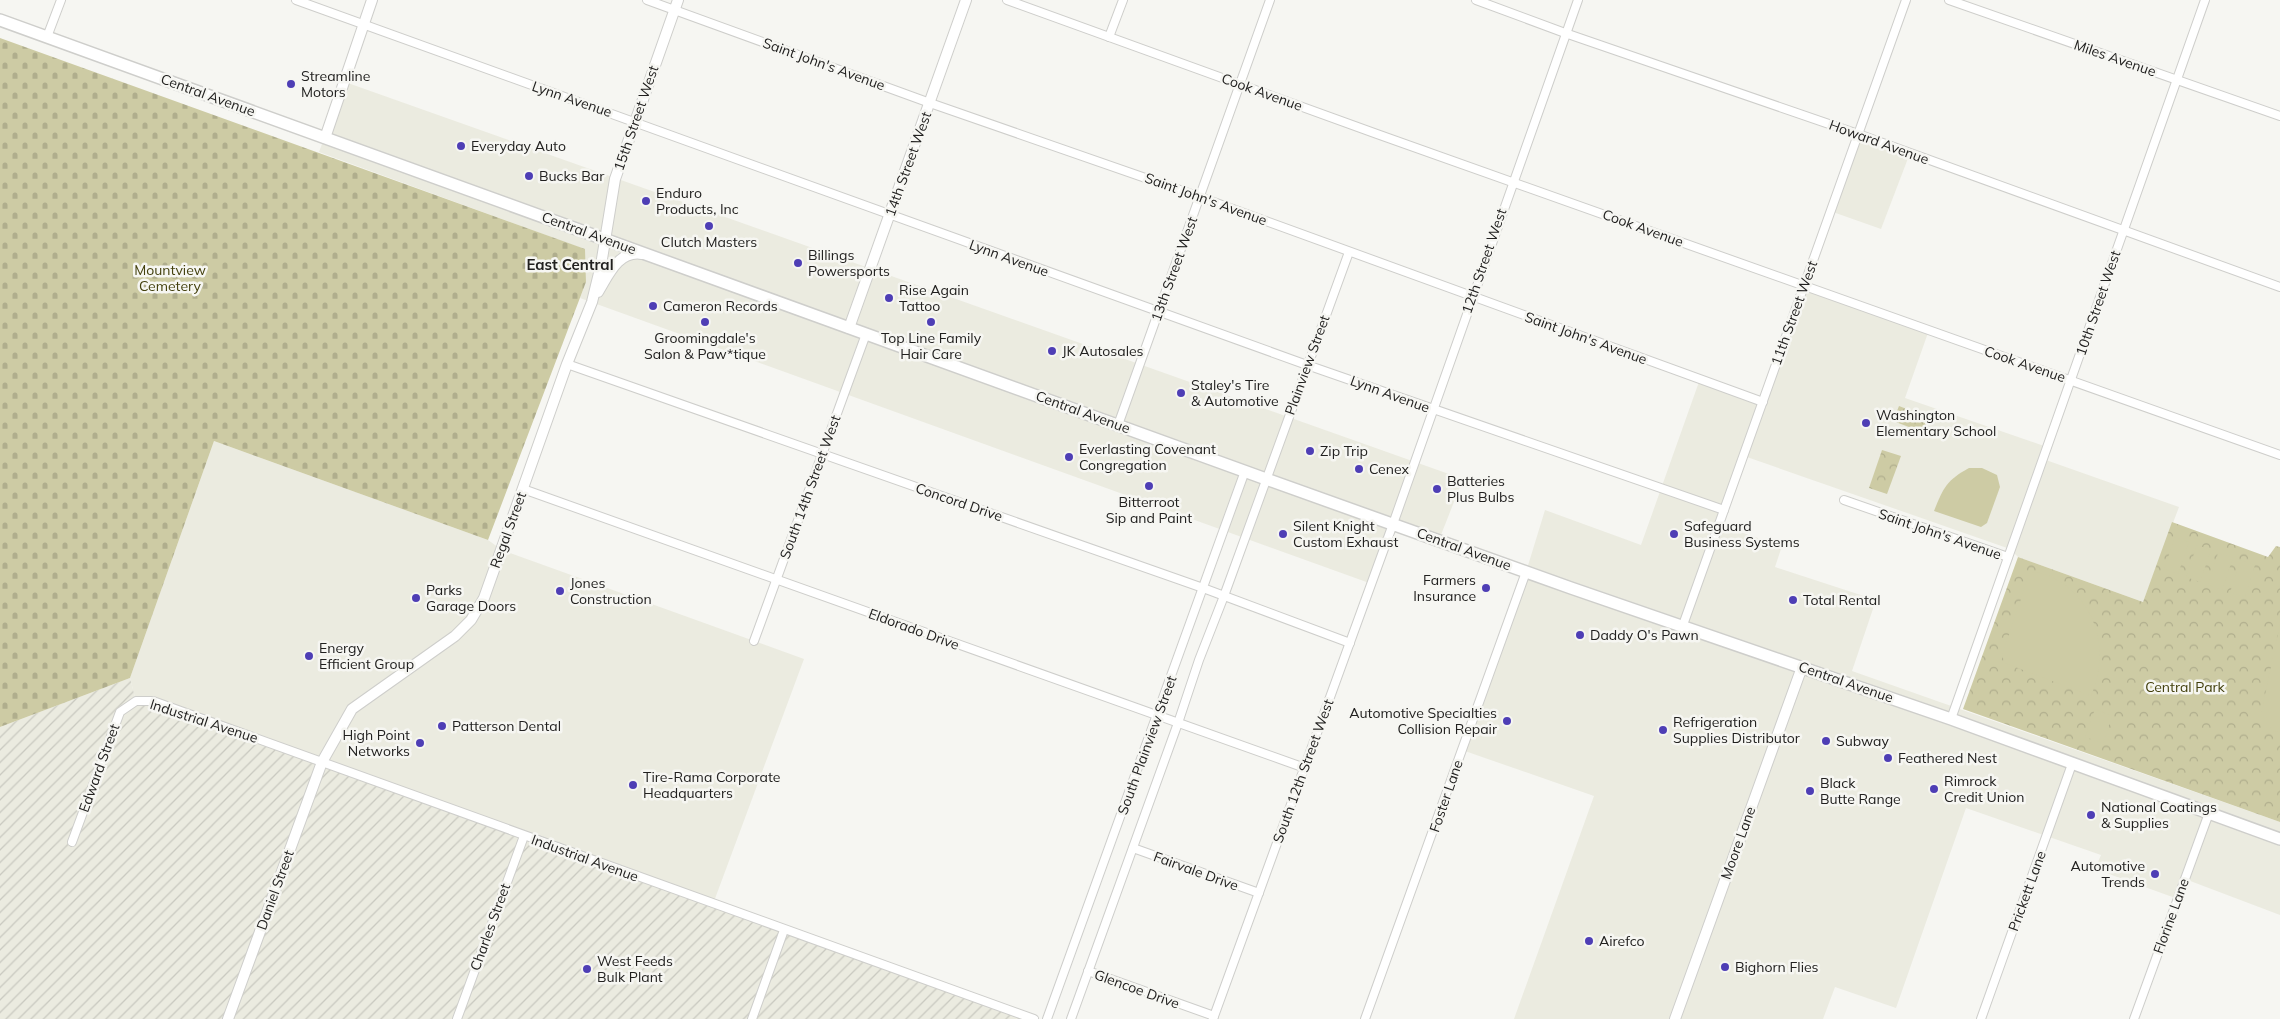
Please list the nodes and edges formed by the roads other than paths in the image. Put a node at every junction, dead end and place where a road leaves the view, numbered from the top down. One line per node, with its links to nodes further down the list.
1 (61, 0): 18 (street)
2 (296, 0): 16 (street, Lynn Avenue)
3 (372, 0): 16 (street)
4 (647, 0): 14 (street, Saint John's Avenue)
5 (966, 0): 22 (street, 14th Street West)
6 (1007, 0): 19 (street, Cook Avenue)
7 (1123, 0): 19 (street)
8 (1270, 0): 21 (street, 13th Street West)
9 (1476, 0): 17 (street, Howard Avenue)
10 (1578, 0): 17 (street, 12th Street West)
11 (1906, 0): 25 (street, 11th Street West)
12 (1949, 0): 20 (street, Miles Avenue)
13 (2205, 0): 20 (street, 10th Street West)
14 (676, 5): 22 (street, Saint John's Avenue); 24 (street, 15th Street West)
15 (0, 20): 18 (main road, Central Avenue)
16 (364, 25): 24 (street, Lynn Avenue); 26 (street)
17 (1565, 33): 25 (street, Howard Avenue); 27 (street, 12th Street West)
18 (48, 37): 26 (main road, Central Avenue)
19 (1110, 37): 21 (street, Cook Avenue)
20 (2176, 80): 23 (street, Miles Avenue); 30 (street, 10th Street West)
21 (1240, 83): 27 (street, Cook Avenue); 28 (street, 13th Street West)
22 (930, 103): 28 (street, Saint John's Avenue); 29 (street, 14th Street West)
23 (2280, 116)
24 (634, 121): 29 (street, Lynn Avenue); 31 (street, 15th Street West)
25 (1858, 134): 30 (street, Howard Avenue); 34 (street, 11th Street West)
26 (325, 138): 31 (main road, Central Avenue)
27 (1513, 181): 34 (street, Cook Avenue); 36 (street, 12th Street West)
28 (1200, 197): 32 (street, Saint John's Avenue); 38 (street, 13th Street West)
29 (889, 214): 38 (street, Lynn Avenue); 39 (street, 14th Street West)
30 (2123, 231): 35 (street, Howard Avenue); 43 (street, 10th Street West)
31 (605, 239): 33 (main road, Central Avenue); 37 (street, Regal Street)
32 (1349, 252): 36 (street, Saint John's Avenue); 42 (street, Plainview Street)
33 (650, 256): 37 (street); 39 (main road, Central Avenue)
34 (1804, 286): 43 (street, Cook Avenue); 44 (street, 11th Street West)
35 (2280, 288)
36 (1472, 296): 44 (street, Saint John's Avenue); 45 (street, 12th Street West)
37 (592, 302): 41 (street, Regal Street)
38 (1159, 312): 42 (street, Lynn Avenue); 46 (street, 13th Street West)
39 (849, 328): 40 (main road, Central Avenue)
40 (866, 334): 46 (main road, Central Avenue); 47 (street, South 14th Street West)
41 (568, 364): 47 (street, Concord Drive); 51 (street, Regal Street)
42 (1307, 365): 45 (street, Lynn Avenue); 50 (street, Plainview Street)
43 (2070, 380): 48 (street, Cook Avenue); 55 (street, 10th Street West)
44 (1763, 402): 53 (street, 11th Street West)
45 (1433, 409): 53 (street, Lynn Avenue); 54 (street, 12th Street West)
46 (1118, 425): 49 (main road, Central Avenue)
47 (822, 454): 57 (street, South 14th Street West); 58 (street, Concord Drive)
48 (2280, 454)
49 (1245, 471): 50 (main road, Central Avenue); 58 (street, South Plainview Street)
50 (1266, 479): 54 (main road, Central Avenue); 59 (street, South Plainview Street)
51 (523, 489): 57 (street, Eldorado Drive); 68 (street, Regal Street)
52 (1844, 500): 55 (street, Saint John's Avenue)
53 (1724, 510): 60 (street, 11th Street West)
54 (1393, 524): 56 (main road, Central Avenue); 62 (street, South 12th Street West)
55 (2008, 557): 66 (street, 10th Street West)
56 (1526, 572): 60 (main road, Central Avenue); 86 (street, Foster Lane)
57 (775, 579): 61 (street, South 14th Street West); 65 (street, Eldorado Drive)
58 (1203, 588): 59 (street, Concord Drive); 65 (street, South Plainview Street)
59 (1224, 596): 62 (street, Concord Drive); 67 (street, South Plainview Street)
60 (1683, 625): 63 (main road, Central Avenue)
61 (754, 641)
62 (1350, 643): 70 (street, South 12th Street West)
63 (1802, 667): 66 (main road, Central Avenue); 87 (street, Moore Lane)
64 (136, 701): 68 (street, Industrial Avenue); 74 (street, Edward Street)
65 (1158, 716): 67 (street, Eldorado Drive); 84 (street, South Plainview Street)
66 (1951, 719): 69 (main road, Central Avenue)
67 (1178, 723): 70 (street, Eldorado Drive); 75 (street, South Plainview Street)
68 (322, 762): 72 (street, Industrial Avenue); 80 (street, Daniel Street)
69 (2072, 764): 71 (main road, Central Avenue); 88 (street, Prickett Lane)
70 (1305, 768): 76 (street, South 12th Street West)
71 (2209, 814): 73 (main road, Central Avenue); 89 (street, Florine Lane)
72 (524, 836): 77 (street, Industrial Avenue); 81 (street, Charles Street)
73 (2280, 839)
74 (72, 842)
75 (1133, 848): 76 (street, Fairvale Drive); 78 (street, South Plainview Street)
76 (1259, 893): 79 (street, South 12th Street West)
77 (784, 930): 82 (street); 83 (street, Industrial Avenue)
78 (1088, 971): 79 (street, Glencoe Drive); 85 (street, South Plainview Street)
79 (1214, 1017)
80 (228, 1019)
81 (457, 1019)
82 (752, 1019)
83 (1034, 1019)
84 (1047, 1019)
85 (1071, 1019)
86 (1365, 1019)
87 (1675, 1019)
88 (1981, 1019)
89 (2134, 1019)

